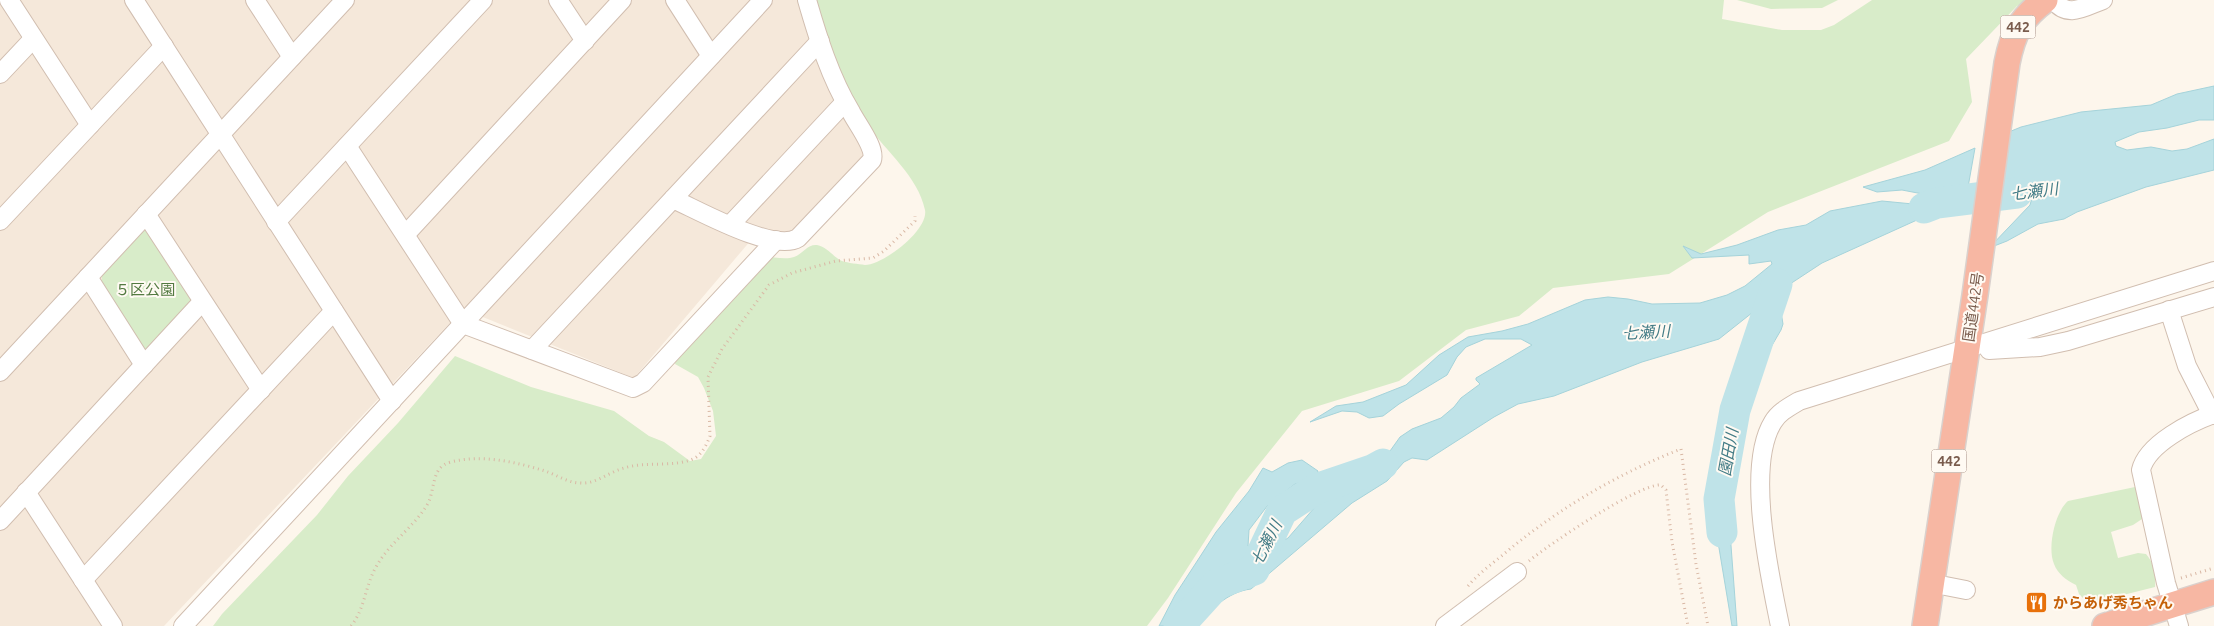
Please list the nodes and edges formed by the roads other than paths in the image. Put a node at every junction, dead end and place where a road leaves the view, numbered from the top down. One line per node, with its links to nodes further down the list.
1 (9, 0): 14 (street)
2 (134, 0): 17 (street)
3 (255, 0): 19 (street)
4 (345, 0): 19 (street)
5 (483, 0): 24 (street)
6 (558, 0): 15 (street)
7 (622, 0): 15 (street)
8 (675, 0): 18 (street)
9 (763, 0): 18 (street)
10 (807, 0): 16 (street)
11 (2045, 0): 40 (highway, 国道442号 / 442)
12 (2053, 0): 13 (street)
13 (2103, 0)
14 (34, 38): 20 (street); 22 (street)
15 (585, 41): 30 (street)
16 (820, 41): 21 (street); 25 (street)
17 (164, 46): 22 (street); 23 (street)
18 (711, 56): 38 (street)
19 (292, 57): 23 (street)
20 (0, 74)
21 (845, 102): 29 (street); 31 (street)
22 (90, 126): 27 (street)
23 (220, 134): 26 (street); 28 (street)
24 (348, 146): 28 (street); 30 (street)
25 (673, 199): 29 (street); 39 (street)
26 (146, 214): 33 (street); 35 (street)
27 (0, 221)
28 (276, 222): 37 (street)
29 (730, 225): 31 (street)
30 (406, 234): 38 (street)
31 (776, 240): 39 (street)
32 (2214, 271): 40 (street)
33 (88, 277): 41 (street); 42 (street)
34 (2214, 297): 36 (street)
35 (202, 302): 41 (street); 43 (street)
36 (2169, 310): 40 (street); 45 (street)
37 (334, 311): 43 (street); 44 (street)
38 (463, 324): 39 (street); 44 (street)
39 (532, 350)
40 (1966, 350): 50 (highway, 国道442号 / 442); 57 (street)
41 (144, 365): 46 (street)
42 (0, 372)
43 (261, 390): 49 (street)
44 (392, 401): 55 (street)
45 (2213, 414): 53 (street)
46 (26, 492): 47 (street); 49 (street)
47 (0, 521)
48 (1516, 572): 56 (street)
49 (83, 580): 54 (street)
50 (1930, 583): 51 (street); 58 (highway, 国道442号 / 442)
51 (1966, 590)
52 (2214, 592): 53 (highway)
53 (2172, 605): 59 (highway)
54 (113, 626)
55 (184, 626)
56 (1445, 626)
57 (1780, 626)
58 (1924, 626)
59 (2105, 626)

